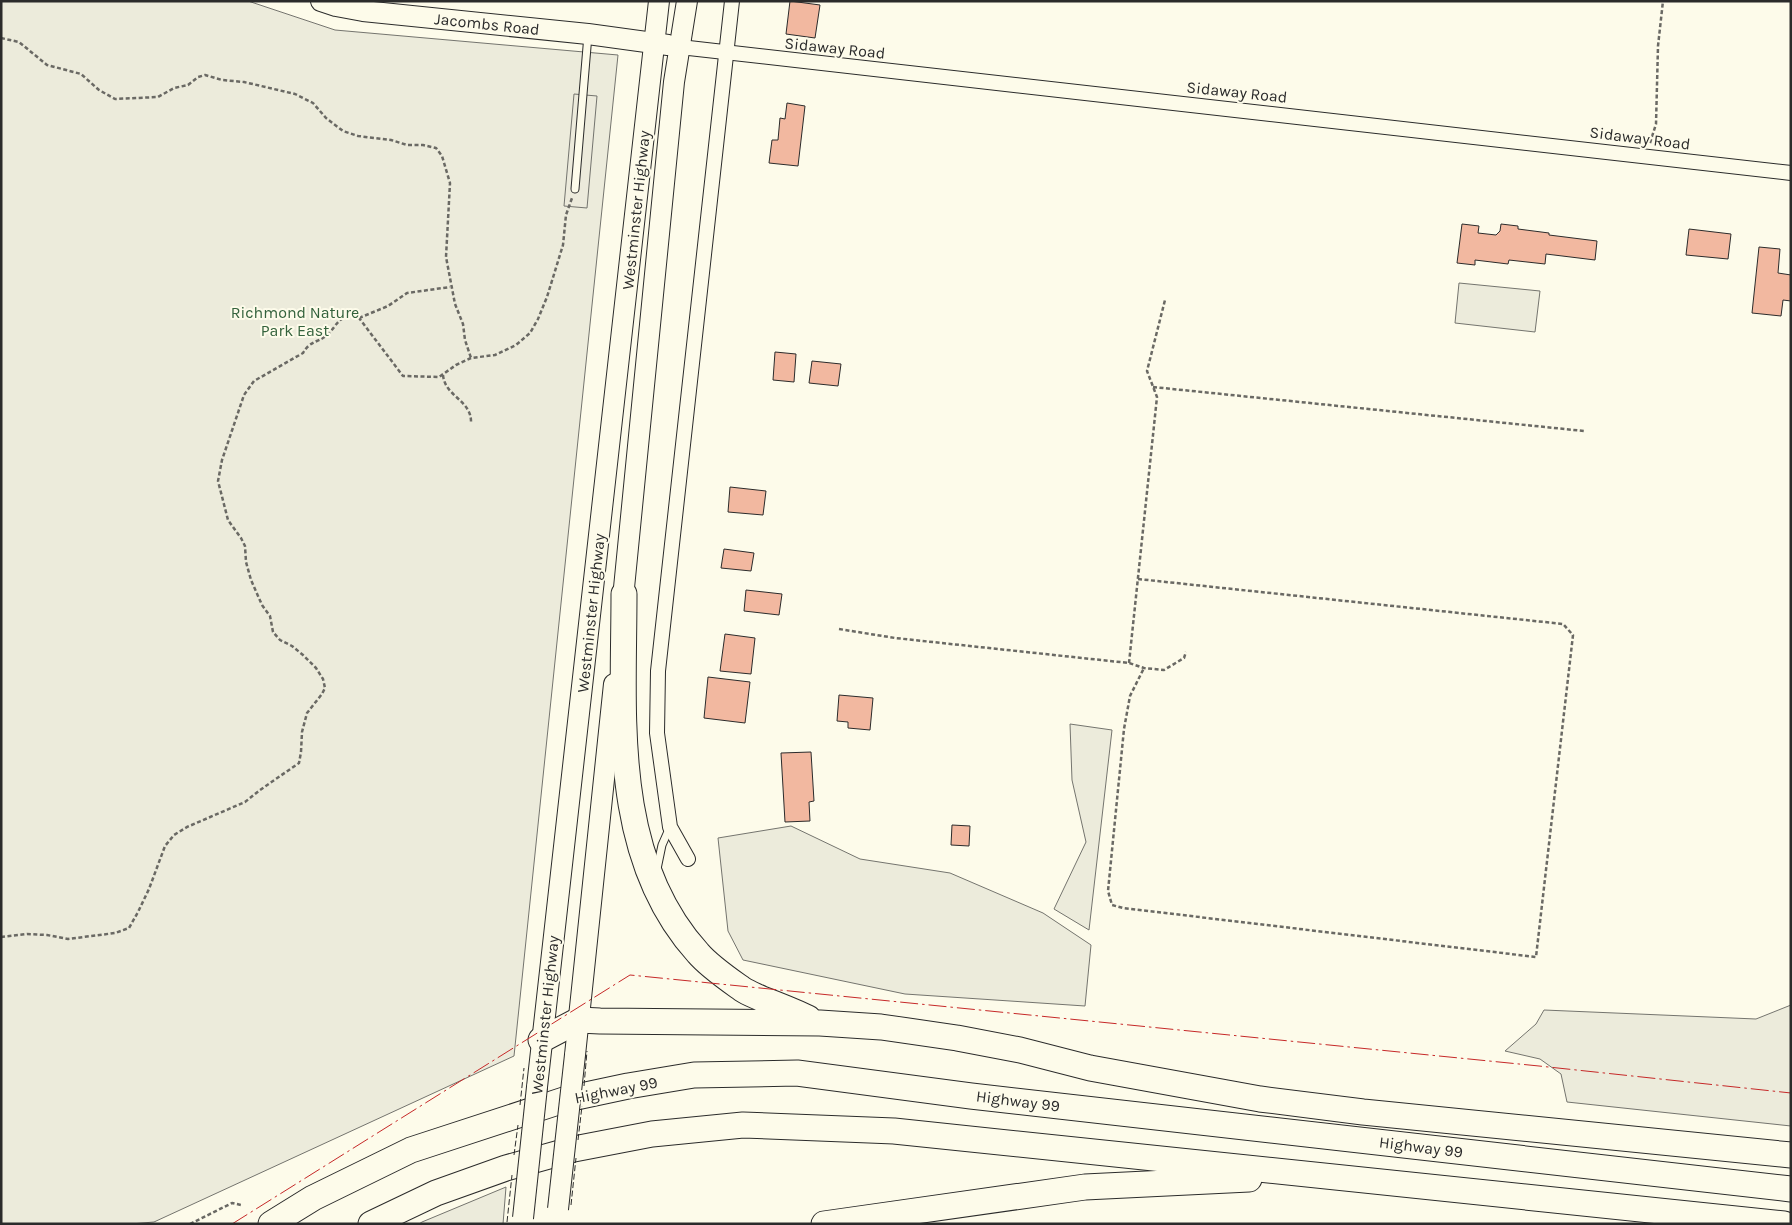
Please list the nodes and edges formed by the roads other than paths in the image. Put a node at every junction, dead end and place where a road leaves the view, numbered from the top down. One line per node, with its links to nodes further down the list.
1 (321, 1): 5 (main road, Jacombs Road)
2 (659, 1): 6 (main road, Westminster Highway)
3 (687, 1): 7 (main road, Westminster Highway)
4 (732, 1): 8 (street)
5 (588, 34): 6 (main road, Jacombs Road); 10 (lane)
6 (654, 43): 7 (main road, Jacombs Road); 17 (main road, Westminster Highway)
7 (680, 47): 8 (street, Sidaway Road); 11 (main road, Westminster Highway)
8 (726, 53): 9 (street, Sidaway Road); 12 (street)
9 (1791, 173)
10 (575, 189)
11 (624, 594): 14 (highway); 15 (main road, Westminster Highway)
12 (670, 827): 13 (street); 14 (lane)
13 (688, 859)
14 (654, 883): 16 (highway)
15 (579, 1020): 16 (highway); 17 (highway); 21 (main road, Westminster Highway, bridge)
16 (820, 1023): 18 (highway)
17 (541, 1040): 22 (main road, Westminster Highway, bridge)
18 (1791, 1155)
19 (1294, 1172): 24 (highway); 25 (highway); 26 (highway)
20 (1791, 1189): 23 (highway, Highway 99)
21 (557, 1216)
22 (524, 1222)
23 (271, 1224)
24 (371, 1224)
25 (824, 1224)
26 (1784, 1224)

